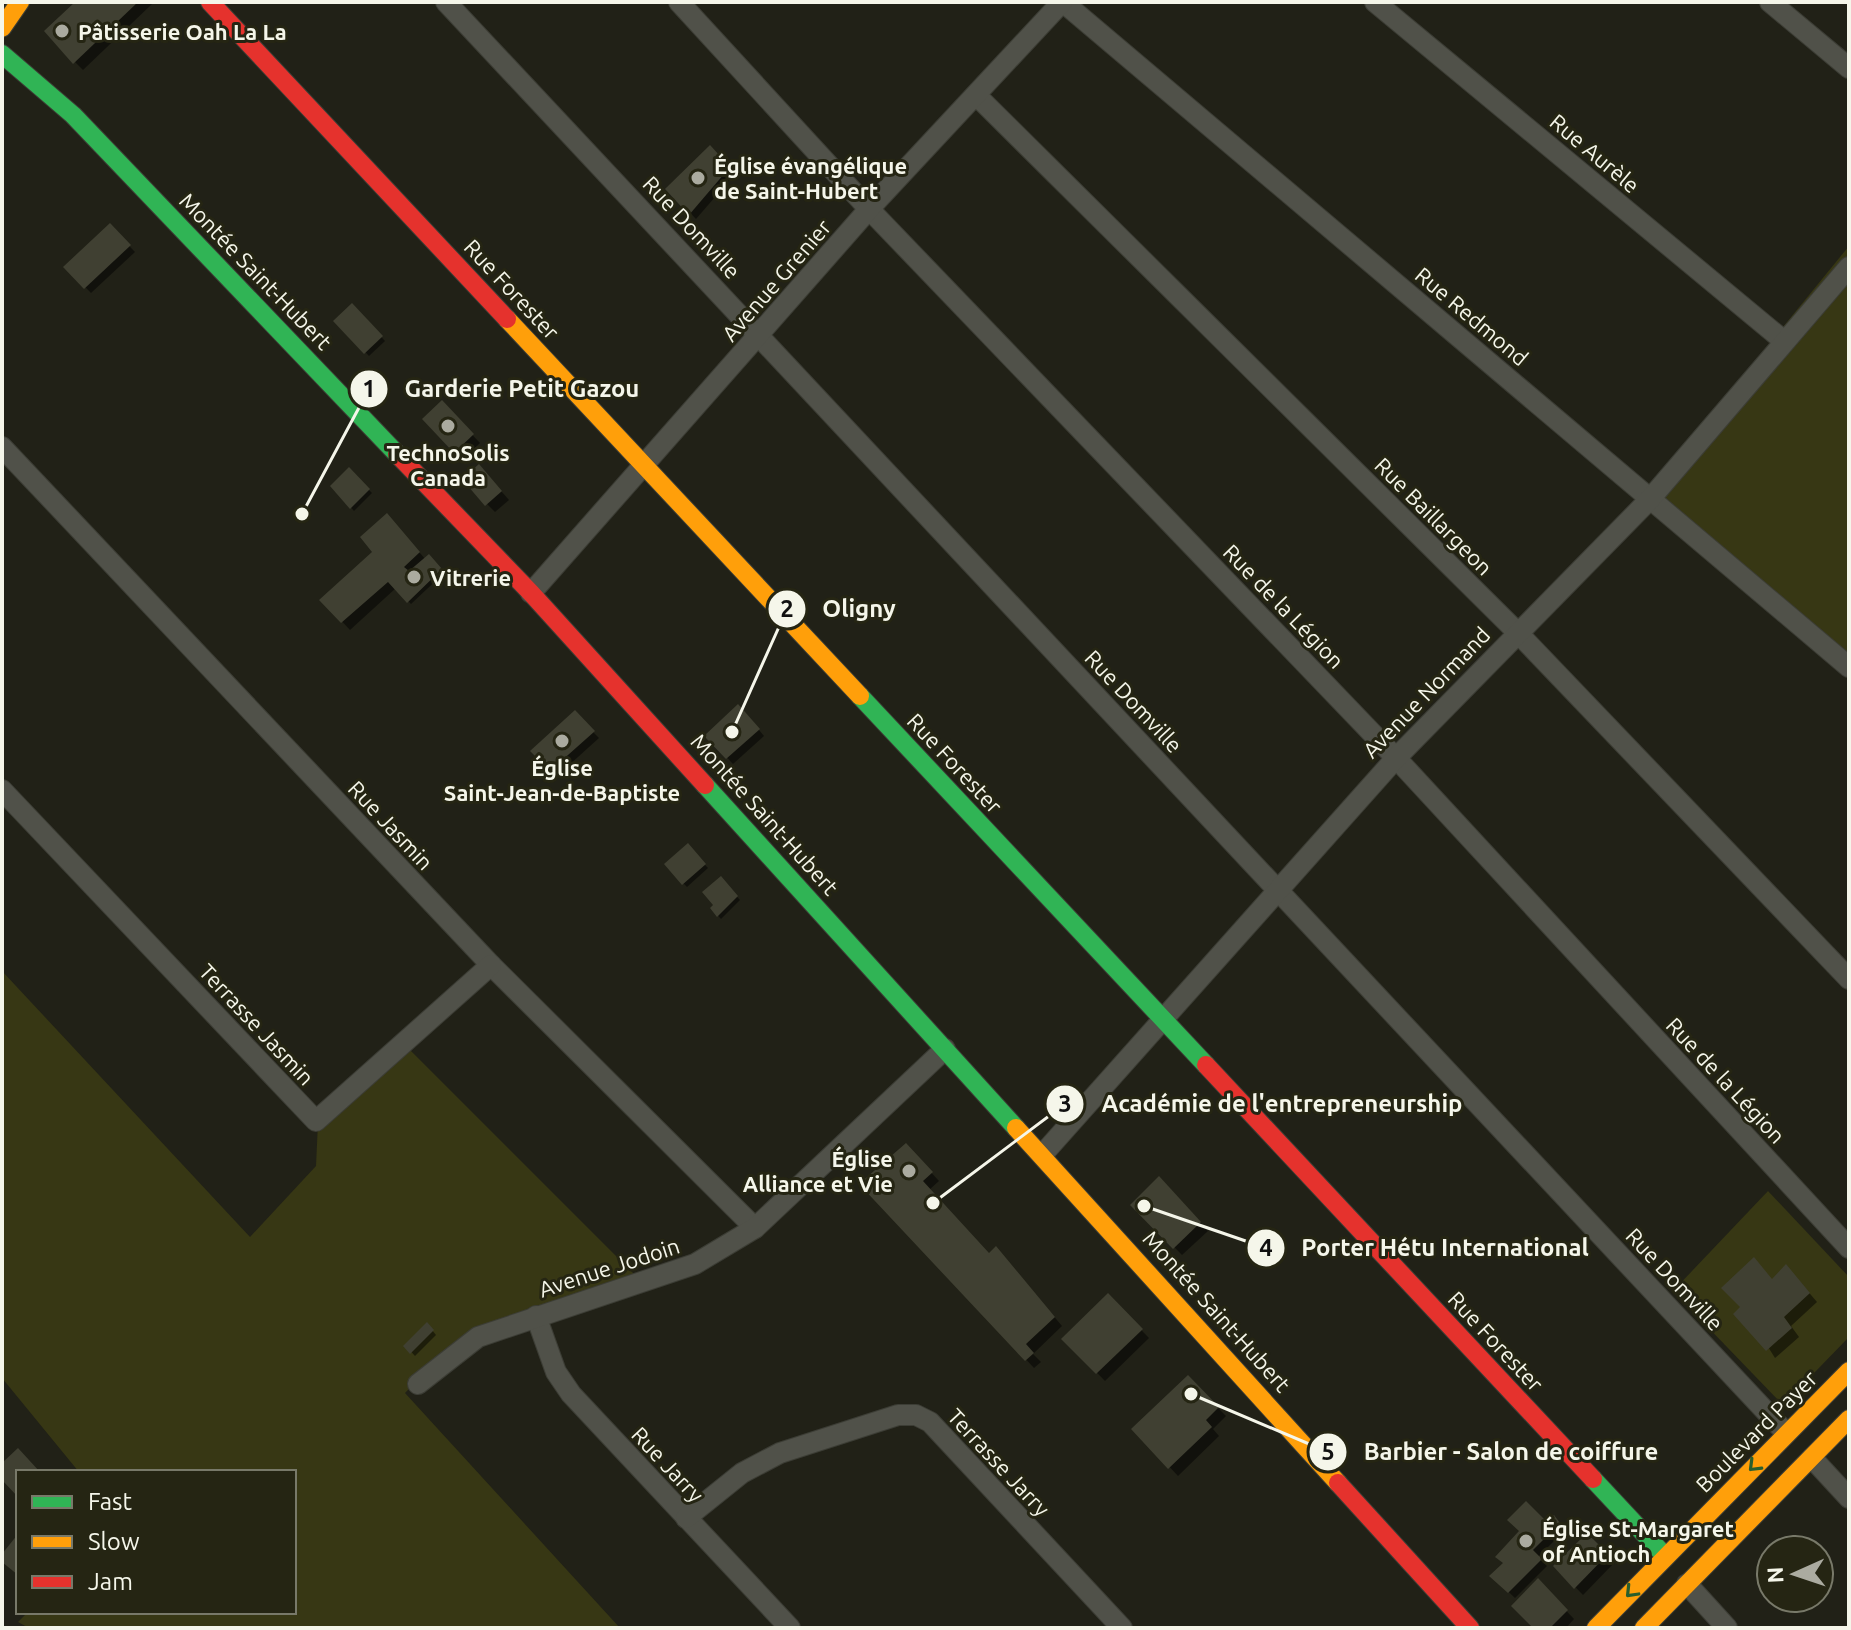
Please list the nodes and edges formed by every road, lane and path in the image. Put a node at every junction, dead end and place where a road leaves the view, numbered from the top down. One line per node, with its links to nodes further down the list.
1 (20, 2): 8 (street)
2 (210, 2): 17 (street, Rue Forester)
3 (446, 2): 14 (street, Rue Domville)
4 (679, 2): 12 (street, Rue de la Légion)
5 (1062, 2): 11 (street, Avenue Grenier); 18 (street, Rue Redmond)
6 (1375, 2): 15 (street, Rue Aurèle)
7 (1770, 2): 10 (street)
8 (2, 28)
9 (2, 54): 19 (street, Montée Saint-Hubert)
10 (1849, 68)
11 (976, 95): 12 (street, Avenue Grenier); 20 (street, Rue Baillargeon)
12 (869, 209): 14 (street, Avenue Grenier); 22 (street, Rue de la Légion)
13 (1849, 267): 15 (street, Avenue Normand)
14 (761, 336): 17 (street, Avenue Grenier); 24 (street, Rue Domville)
15 (1784, 341): 18 (street, Avenue Normand)
16 (2, 447): 25 (street, Rue Jasmin)
17 (645, 466): 19 (street, Avenue Grenier); 27 (street, Rue Forester)
18 (1651, 498): 20 (street, Avenue Normand); 21 (street, Rue Redmond)
19 (531, 593): 28 (street, Montée Saint-Hubert)
20 (1517, 632): 22 (street, Avenue Normand); 26 (street, Rue Baillargeon)
21 (1849, 667)
22 (1396, 758): 24 (street, Avenue Normand); 31 (street, Rue de la Légion)
23 (2, 790): 25 (street, Terrasse Jasmin)
24 (1277, 888): 27 (street, Avenue Normand); 36 (street, Rue Domville)
25 (491, 965): 30 (street, Rue Jasmin)
26 (1849, 979)
27 (1162, 1020): 29 (street, Avenue Normand); 40 (street, Rue Forester)
28 (945, 1049): 29 (street, Montée Saint-Hubert); 30 (street, Avenue Jodoin)
29 (1043, 1154): 44 (street, Montée Saint-Hubert)
30 (755, 1228): 32 (street, Avenue Jodoin)
31 (1849, 1248)
32 (536, 1316): 34 (street, Avenue Jodoin); 39 (street, Rue Jarry)
33 (1849, 1371): 36 (street, Boulevard Payer)
34 (418, 1384)
35 (1849, 1419): 37 (street)
36 (1786, 1433): 40 (street, Boulevard Payer, one-way to 40)
37 (1812, 1458): 38 (street); 41 (street)
38 (1849, 1498)
39 (686, 1518): 42 (street, Rue Jarry); 43 (street, Terrasse Jarry)
40 (1665, 1556): 45 (street, Boulevard Payer, one-way to 45)
41 (1687, 1584): 46 (street); 47 (street)
42 (790, 1628)
43 (1122, 1628)
44 (1470, 1628)
45 (1596, 1628)
46 (1644, 1628)
47 (1727, 1628)

